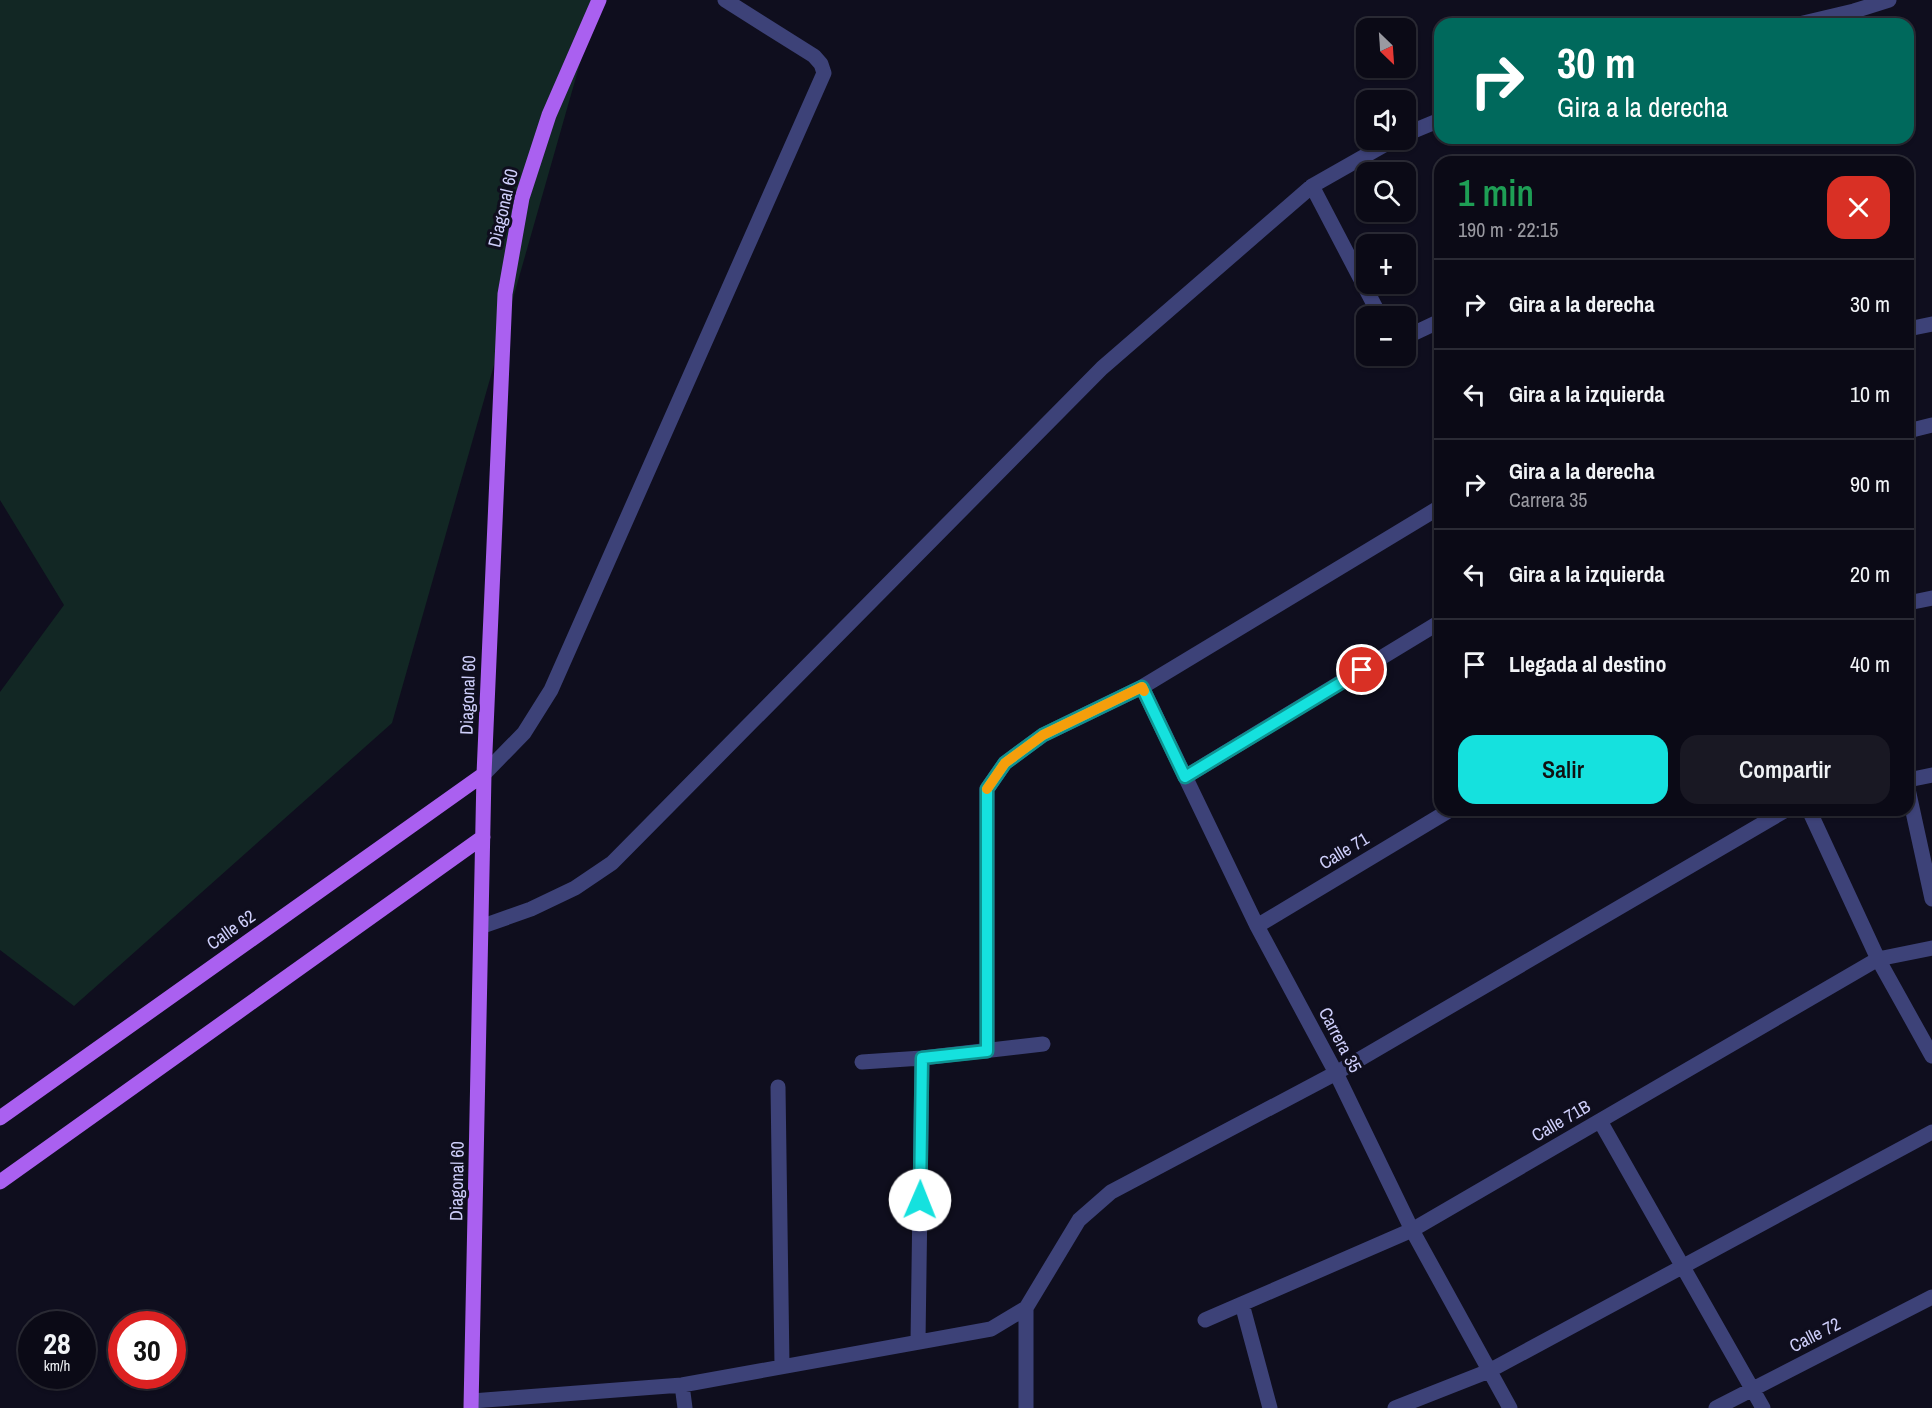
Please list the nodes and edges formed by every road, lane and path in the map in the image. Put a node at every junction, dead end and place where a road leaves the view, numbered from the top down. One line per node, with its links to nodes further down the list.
1 (599, 0): 21 (main road, Diagonal 60)
2 (725, 0): 21 (street)
3 (1889, 0): 4 (street)
4 (1824, 18)
5 (1434, 122): 6 (street)
6 (1416, 130)
7 (1375, 150): 8 (street)
8 (1312, 186): 9 (street); 31 (street)
9 (1375, 306)
10 (1434, 324): 13 (street)
11 (1932, 324): 12 (street)
12 (1914, 328)
13 (1416, 332)
14 (1932, 425): 15 (street)
15 (1914, 430)
16 (1434, 511): 20 (street)
17 (1932, 598): 18 (street)
18 (1914, 602)
19 (1434, 626): 23 (street)
20 (1142, 687): 23 (street, Carrera 35); 36 (street)
21 (484, 774): 29 (main road, Diagonal 60); 42 (main road, Calle 62)
22 (1932, 775): 24 (street)
23 (1185, 777): 32 (street, Carrera 35)
24 (1914, 779)
25 (1440, 816): 32 (street, Calle 71)
26 (1776, 816): 40 (street)
27 (1812, 816): 34 (street)
28 (1914, 816): 30 (street)
29 (483, 837): 31 (main road, Diagonal 60); 45 (main road)
30 (1932, 899)
31 (483, 926): 57 (main road, Diagonal 60)
32 (1257, 926): 40 (street, Carrera 35)
33 (1932, 948): 34 (street, Calle 71B)
34 (1878, 959): 37 (street); 43 (street, Calle 71B)
35 (1043, 1044): 36 (street)
36 (987, 1051): 38 (street)
37 (1932, 1056)
38 (922, 1058): 39 (street); 52 (street)
39 (862, 1062)
40 (1336, 1073): 46 (street, Carrera 35); 50 (street)
41 (778, 1087): 53 (street)
42 (0, 1118)
43 (1600, 1121): 46 (street, Calle 71B); 47 (street)
44 (1932, 1132): 47 (street)
45 (0, 1182)
46 (1412, 1230): 49 (street, Calle 71B); 54 (street, Carrera 35)
47 (1682, 1266): 54 (street); 56 (street)
48 (1932, 1297): 56 (street, Calle 72)
49 (1242, 1304): 51 (street, Calle 71B); 60 (street)
50 (1026, 1308): 52 (street); 59 (street)
51 (1205, 1320)
52 (918, 1341): 53 (street)
53 (782, 1366): 55 (street)
54 (1490, 1371): 61 (street); 62 (street, Carrera 35)
55 (682, 1385): 57 (street); 58 (street)
56 (1752, 1389): 63 (street, Calle 72); 64 (street)
57 (471, 1404)
58 (685, 1408)
59 (1026, 1408)
60 (1270, 1408)
61 (1395, 1408)
62 (1510, 1408)
63 (1716, 1408)
64 (1763, 1408)

